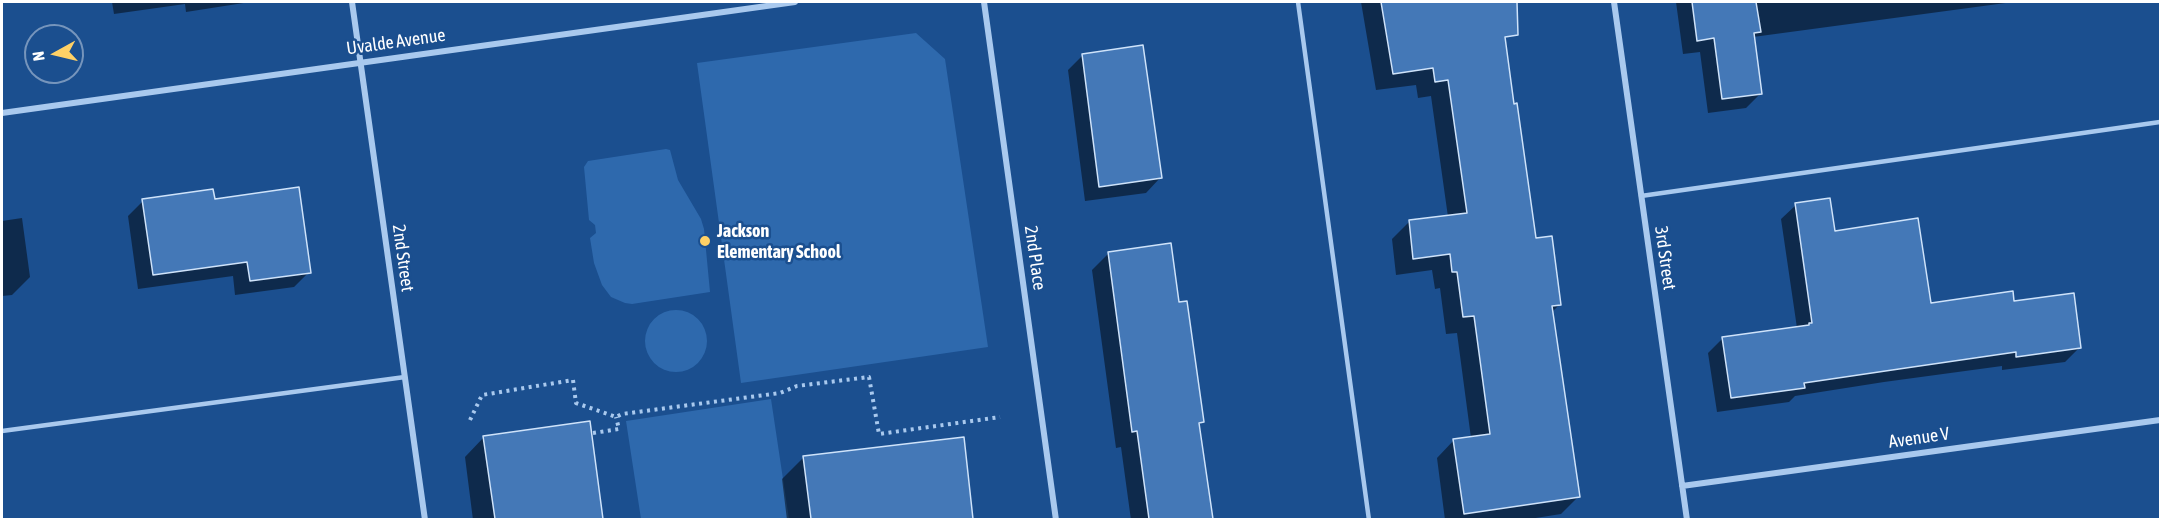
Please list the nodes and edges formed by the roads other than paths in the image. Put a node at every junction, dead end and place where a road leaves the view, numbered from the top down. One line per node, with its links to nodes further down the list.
1 (352, 2): 6 (street, 2nd Street)
2 (795, 2): 6 (street, Uvalde Avenue)
3 (984, 2): 15 (street, 2nd Place)
4 (1298, 2): 16 (lane)
5 (1614, 2): 9 (street, 3rd Street)
6 (360, 63): 7 (street, Uvalde Avenue); 10 (street, 2nd Street)
7 (2, 113)
8 (2160, 122): 9 (lane)
9 (1641, 196): 13 (street, 3rd Street)
10 (405, 377): 12 (lane); 14 (street, 2nd Street)
11 (2160, 420): 13 (street, Avenue V)
12 (2, 431)
13 (1682, 486): 17 (street, 3rd Street)
14 (424, 519)
15 (1056, 519)
16 (1369, 519)
17 (1687, 519)

